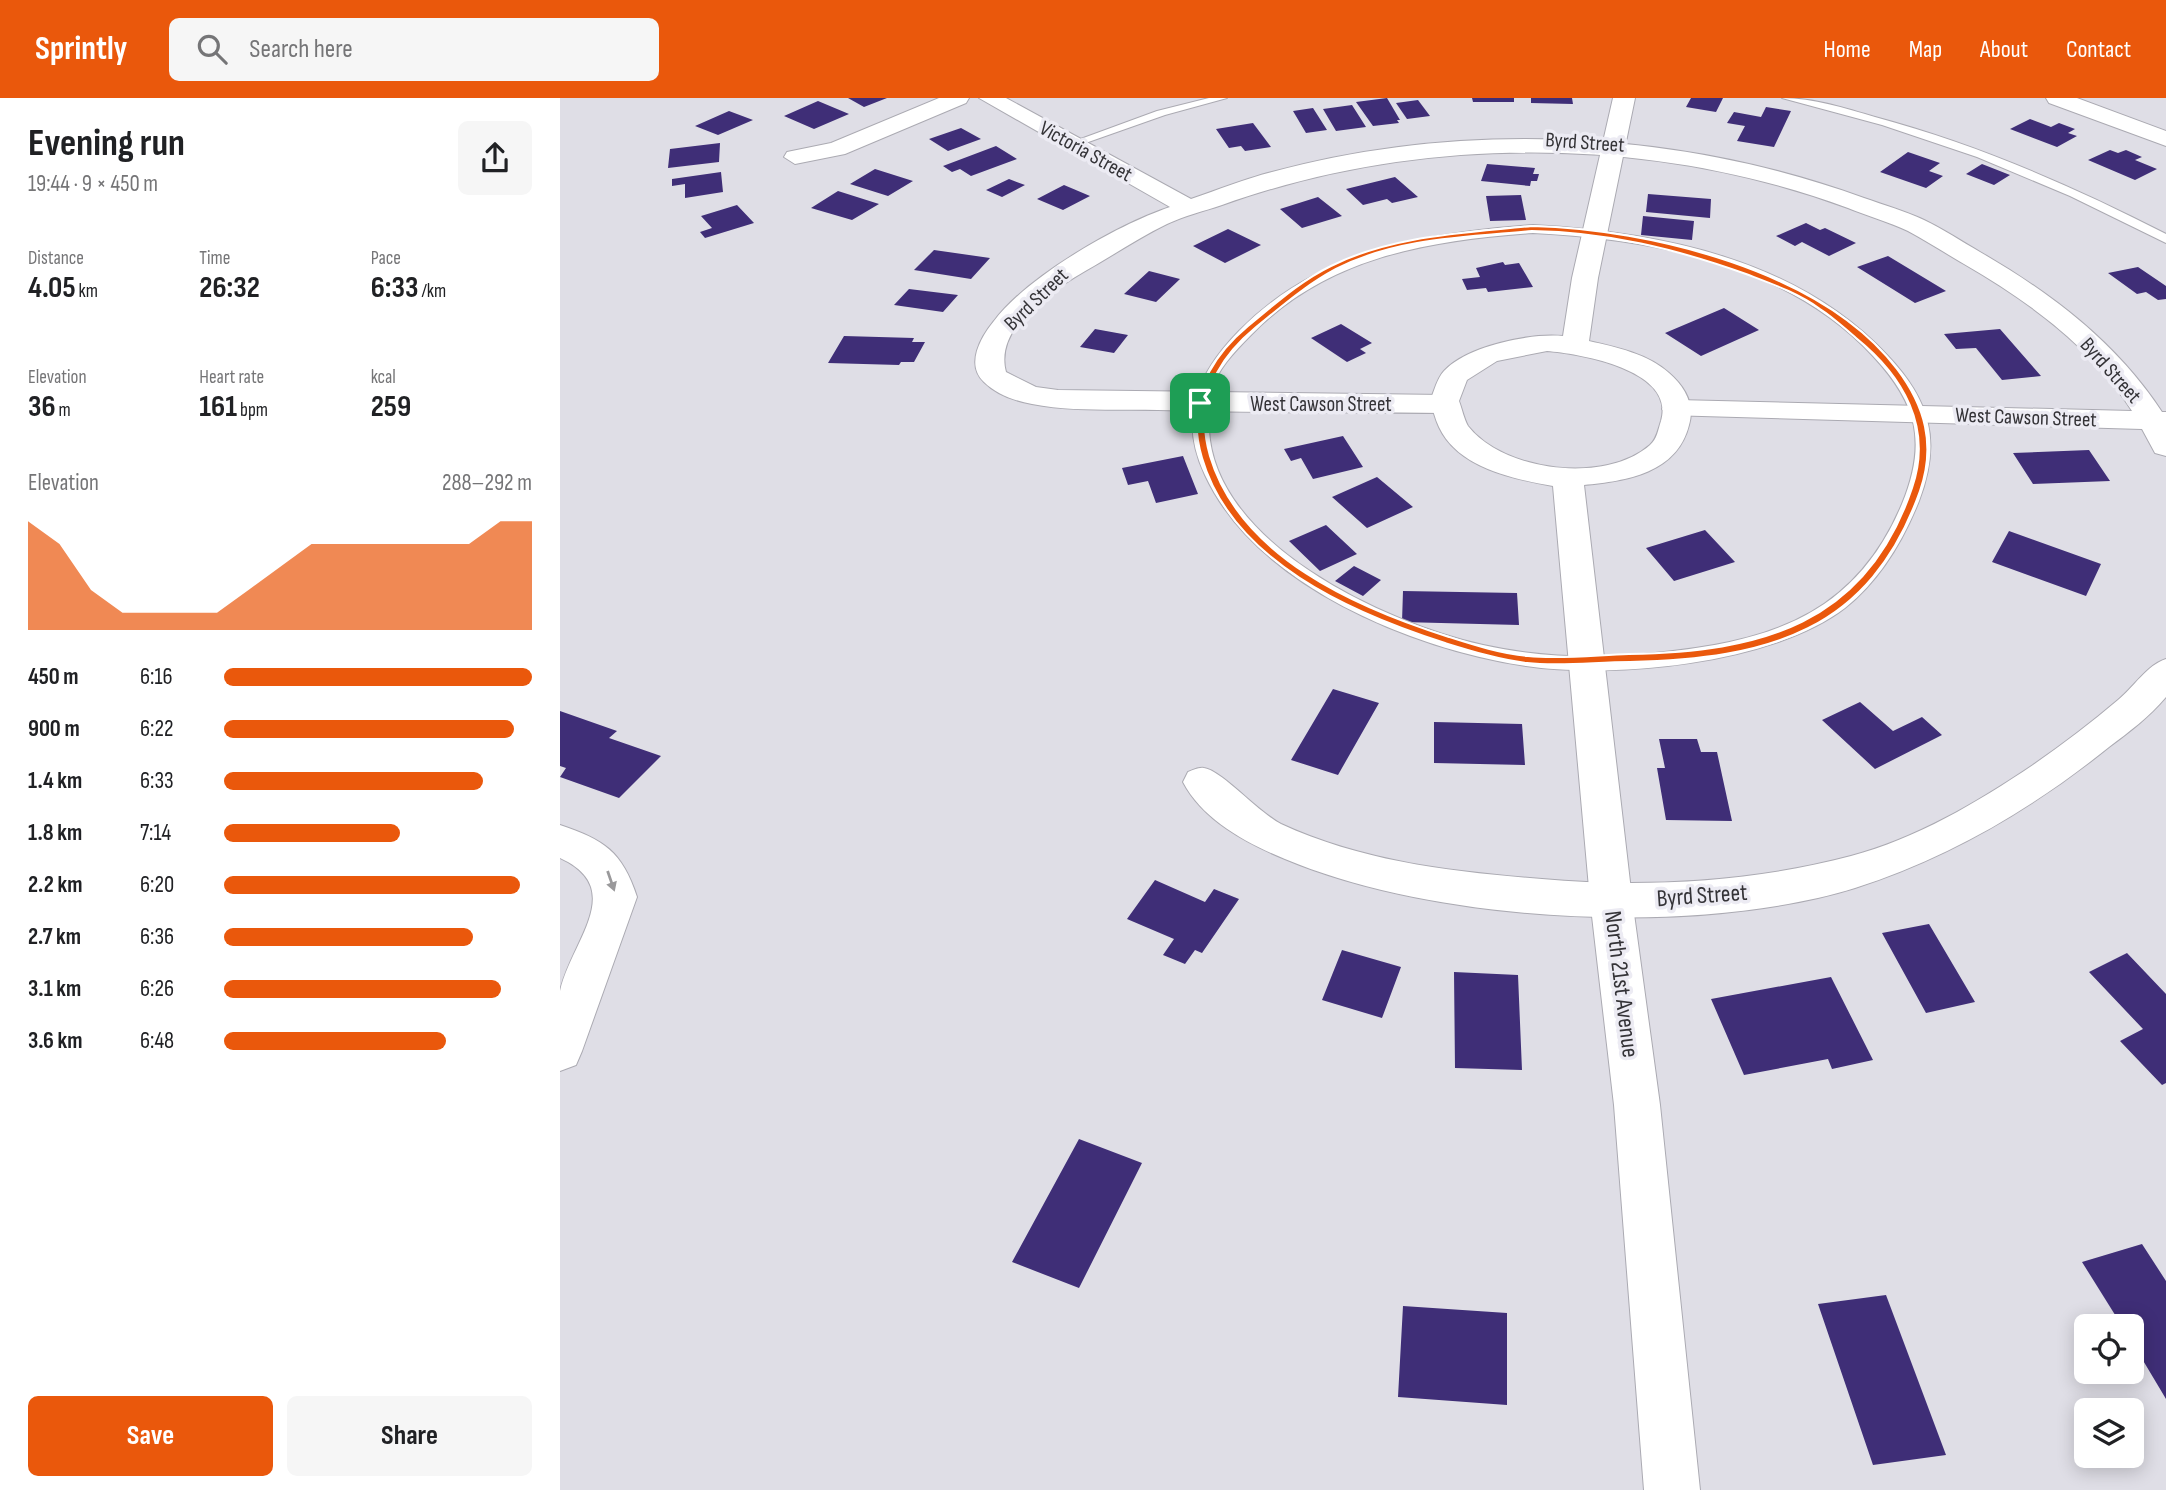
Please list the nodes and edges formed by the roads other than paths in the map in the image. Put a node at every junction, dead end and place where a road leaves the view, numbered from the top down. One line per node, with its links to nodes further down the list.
1 (958, 98): 10 (street)
2 (990, 98): 9 (street, Victoria Street)
3 (1222, 98): 9 (lane)
4 (1624, 98): 8 (street)
5 (1787, 98): 13 (lane)
6 (2057, 98): 7 (street)
7 (2166, 139)
8 (1615, 143): 11 (street, Byrd Street); 12 (street); 20 (street, Byrd Street)
9 (1073, 144): 11 (street, Victoria Street)
10 (795, 157)
11 (1182, 204): 15 (street, Byrd Street)
12 (1595, 232): 14 (street); 16 (lane); 19 (lane)
13 (2166, 239)
14 (1575, 344): 17 (street); 18 (street)
15 (993, 376): 16 (street, West Cawson Street)
16 (1200, 403): 17 (street, West Cawson Street); 23 (lane)
17 (1444, 404): 22 (street)
18 (1677, 409): 19 (street, West Cawson Street); 22 (street)
19 (1920, 414): 20 (street, West Cawson Street); 23 (lane)
20 (2160, 421): 21 (street, Byrd Street)
21 (2166, 447)
22 (1568, 479): 23 (street, North 21st Avenue)
23 (1586, 661): 27 (street, North 21st Avenue)
24 (2166, 672): 27 (street, Byrd Street)
25 (1202, 782): 27 (street, Byrd Street)
26 (560, 841): 28 (street, one-way to 28)
27 (1611, 899): 29 (street, North 21st Avenue)
28 (560, 1051)
29 (1672, 1490)

